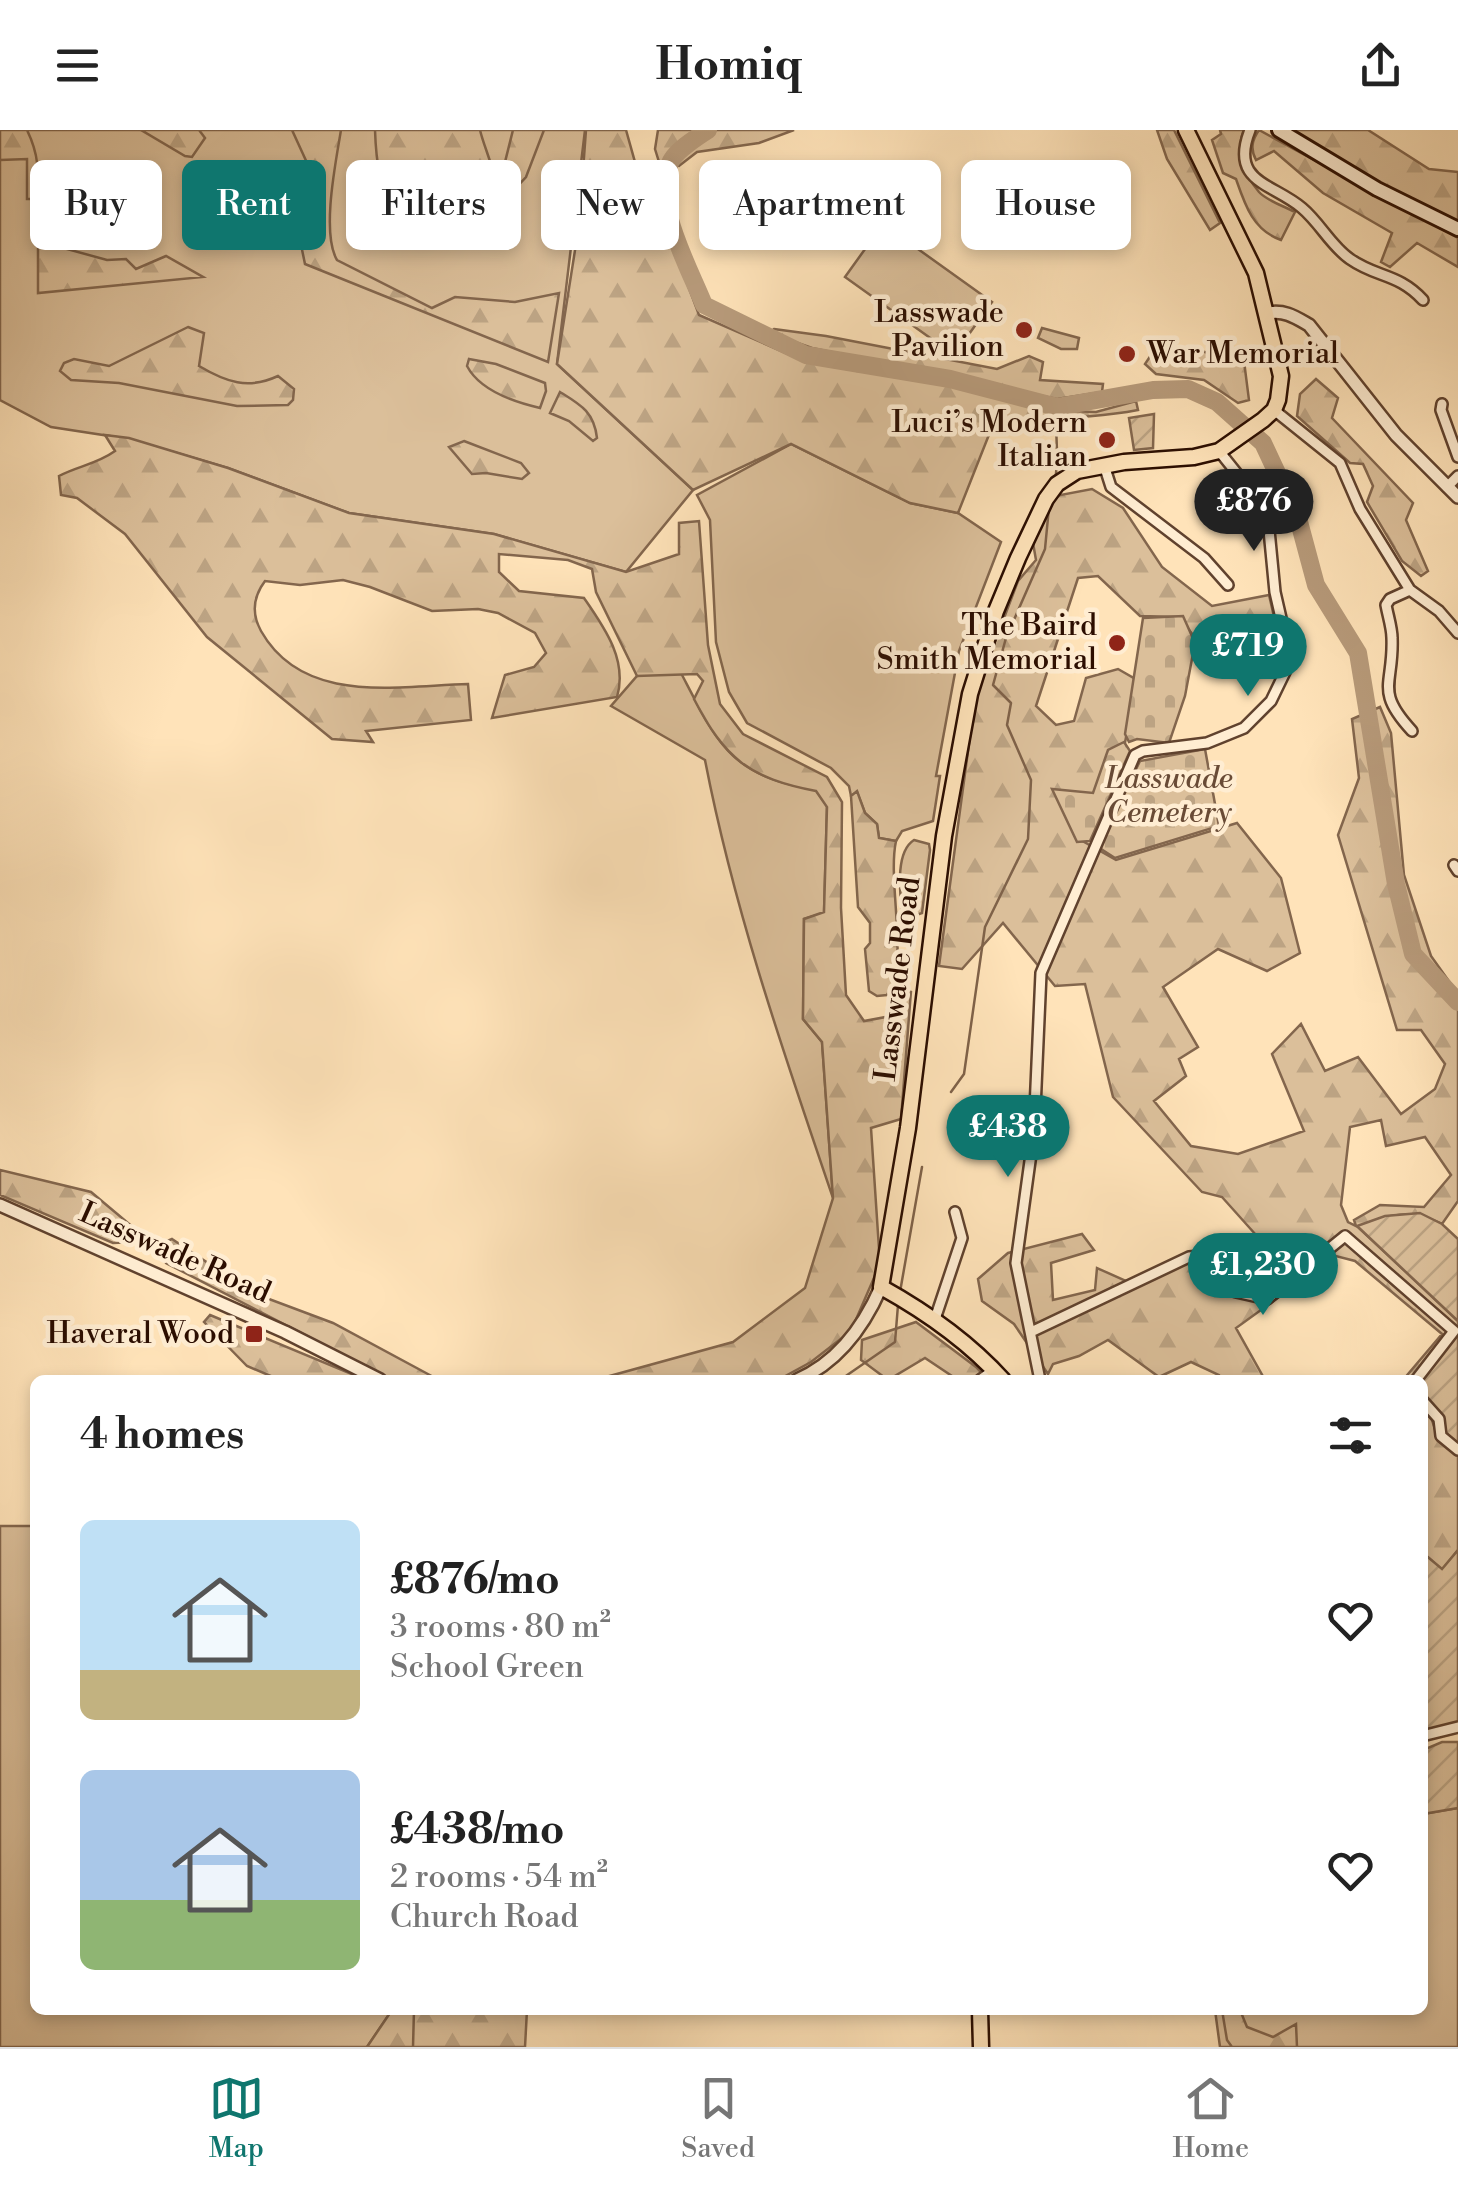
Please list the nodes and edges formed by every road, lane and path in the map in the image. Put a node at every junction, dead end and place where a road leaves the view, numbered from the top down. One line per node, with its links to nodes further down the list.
1 (1186, 130): 6 (main road)
2 (1250, 130): 5 (street)
3 (1279, 130): 4 (main road)
4 (1458, 229)
5 (1423, 300)
6 (1268, 313): 8 (main road); 13 (street)
7 (1442, 404): 10 (street)
8 (1269, 415): 9 (main road); 16 (street)
9 (1224, 448): 11 (main road); 23 (street)
10 (1458, 457)
11 (1106, 469): 15 (street); 21 (main road, Lasswade Road)
12 (1458, 476): 13 (street)
13 (1447, 487): 14 (street)
14 (1458, 497)
15 (1228, 584)
16 (1410, 590): 17 (street); 18 (street)
17 (1458, 632)
18 (1412, 731)
19 (0, 1205): 24 (street, Lasswade Road)
20 (955, 1212): 22 (street)
21 (893, 1293): 22 (main road); 25 (street, Lasswade Road)
22 (935, 1319): 26 (main road)
23 (1031, 1332): 27 (street); 28 (street)
24 (370, 1375)
25 (810, 1375)
26 (999, 1375)
27 (1039, 1375)
28 (1420, 1375)
29 (1428, 1407): 30 (street)
30 (1458, 1450)
31 (1458, 1727): 32 (street)
32 (1428, 1734)
33 (980, 2015): 34 (main road)
34 (981, 2047)

